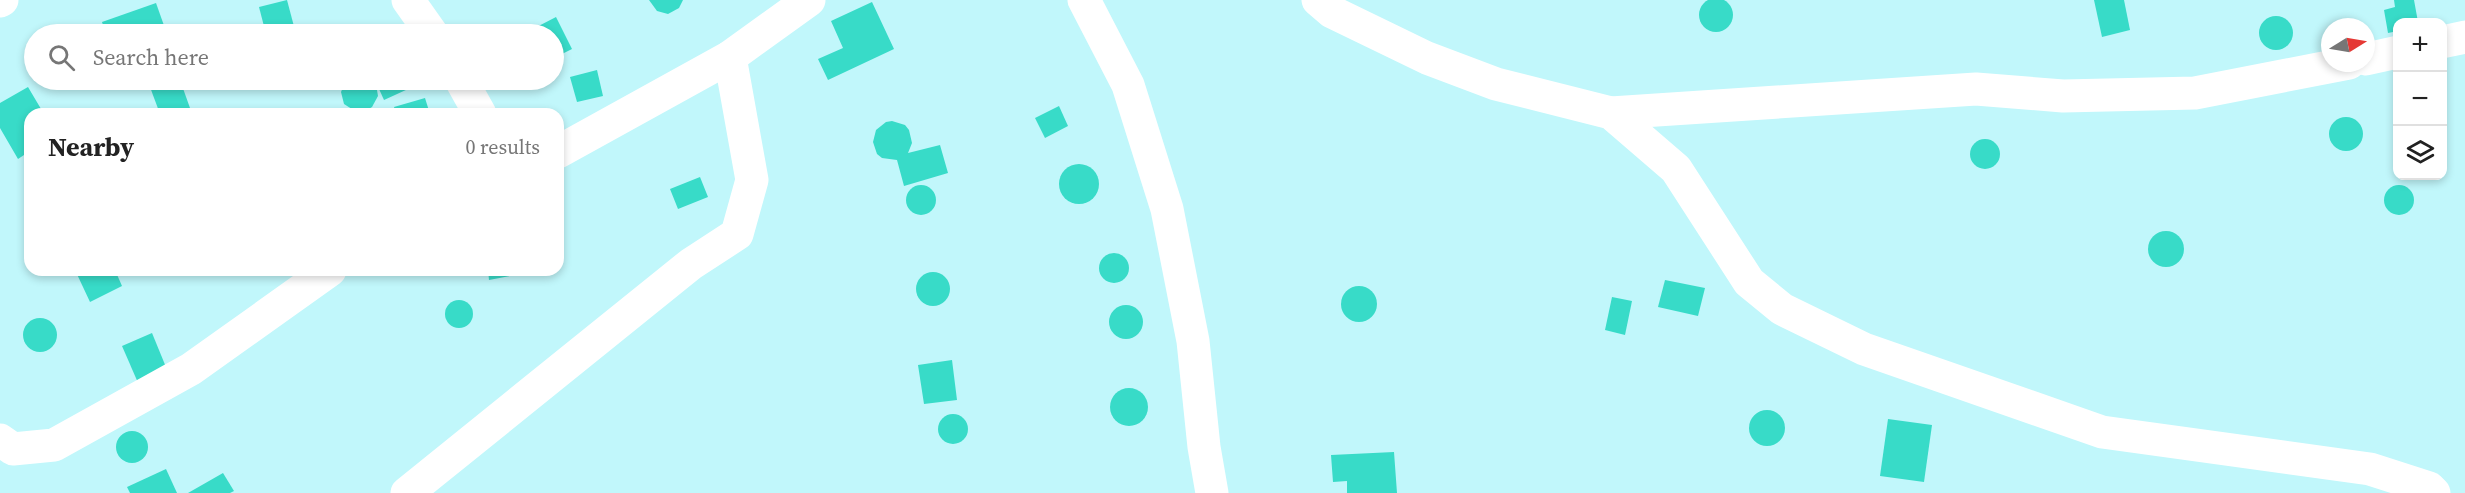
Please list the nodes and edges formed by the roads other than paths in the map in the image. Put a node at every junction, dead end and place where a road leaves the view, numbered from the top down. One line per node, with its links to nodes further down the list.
1 (408, 0): 5 (street)
2 (809, 0): 9 (street)
3 (1084, 0): 20 (street)
4 (1318, 0): 14 (street)
5 (425, 24)
6 (2465, 37): 7 (street)
7 (2447, 41)
8 (2393, 53): 10 (street)
9 (730, 57): 15 (street); 19 (street)
10 (2375, 57)
11 (2321, 68): 14 (street)
12 (467, 90): 13 (street)
13 (477, 108)
14 (1611, 113): 18 (street)
15 (564, 149)
16 (322, 276): 17 (street)
17 (0, 440)
18 (2434, 491)
19 (406, 493)
20 (1212, 493)

